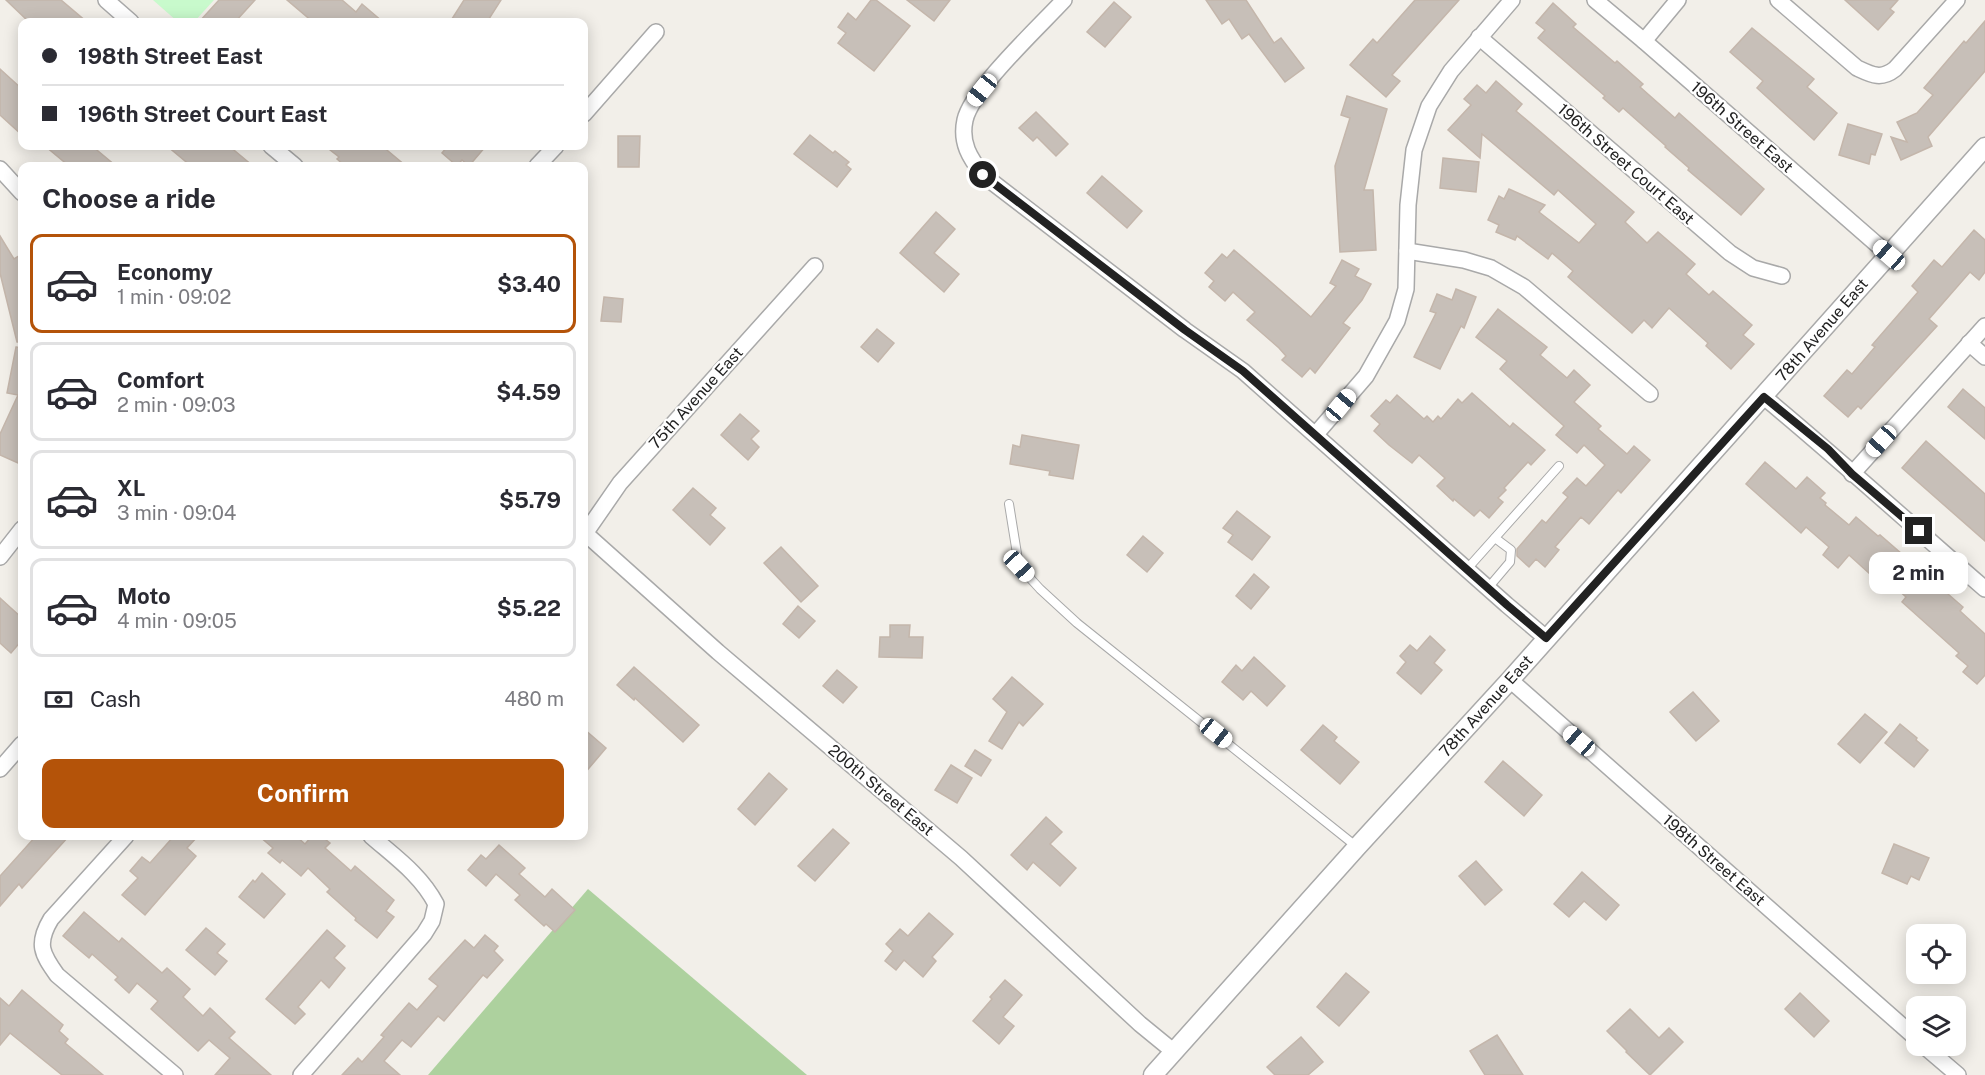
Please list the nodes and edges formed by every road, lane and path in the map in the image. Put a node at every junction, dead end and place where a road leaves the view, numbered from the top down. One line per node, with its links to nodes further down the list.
1 (106, 0): 8 (street)
2 (1064, 0): 29 (street)
3 (1512, 0): 10 (street)
4 (1594, 0): 11 (street, 196th Street East)
5 (1678, 0): 11 (street)
6 (1778, 0): 7 (street)
7 (1957, 0)
8 (127, 18)
9 (656, 33): 12 (street)
10 (1479, 37): 20 (street); 23 (street, 196th Street Court East)
11 (1644, 41): 21 (street, 196th Street East)
12 (588, 110)
13 (1985, 147): 21 (street, 78th Avenue East)
14 (276, 150): 16 (street)
15 (552, 150): 17 (street)
16 (290, 162)
17 (541, 162)
18 (0, 169): 19 (street)
19 (18, 189)
20 (1407, 251): 27 (street); 29 (street)
21 (1889, 255): 28 (street, 78th Avenue East)
22 (815, 266): 33 (street, 75th Avenue East)
23 (1782, 276)
24 (1985, 326): 25 (street)
25 (1969, 344): 26 (street); 31 (street)
26 (1985, 357)
27 (1650, 394)
28 (1764, 397): 31 (street); 41 (street, 78th Avenue East)
29 (1316, 434): 38 (street)
30 (1559, 466): 35 (lane)
31 (1852, 474): 40 (street)
32 (1009, 504): 47 (lane)
33 (588, 528)
34 (18, 534): 37 (street)
35 (1495, 537): 38 (lane); 39 (lane)
36 (588, 538): 49 (street, 200th Street East)
37 (0, 557)
38 (1467, 570): 39 (street)
39 (1488, 588): 41 (street)
40 (1985, 589)
41 (1546, 638): 42 (street, 78th Avenue East)
42 (1510, 680): 47 (street, 78th Avenue East); 48 (street, 198th Street East)
43 (18, 749): 44 (street)
44 (0, 769)
45 (122, 840): 51 (street)
46 (376, 840): 52 (street)
47 (1357, 847): 49 (street, 78th Avenue East)
48 (1906, 1029)
49 (1173, 1051): 53 (street, 78th Avenue East)
50 (1936, 1056): 54 (street)
51 (175, 1075)
52 (301, 1075)
53 (1153, 1075)
54 (1958, 1075)

